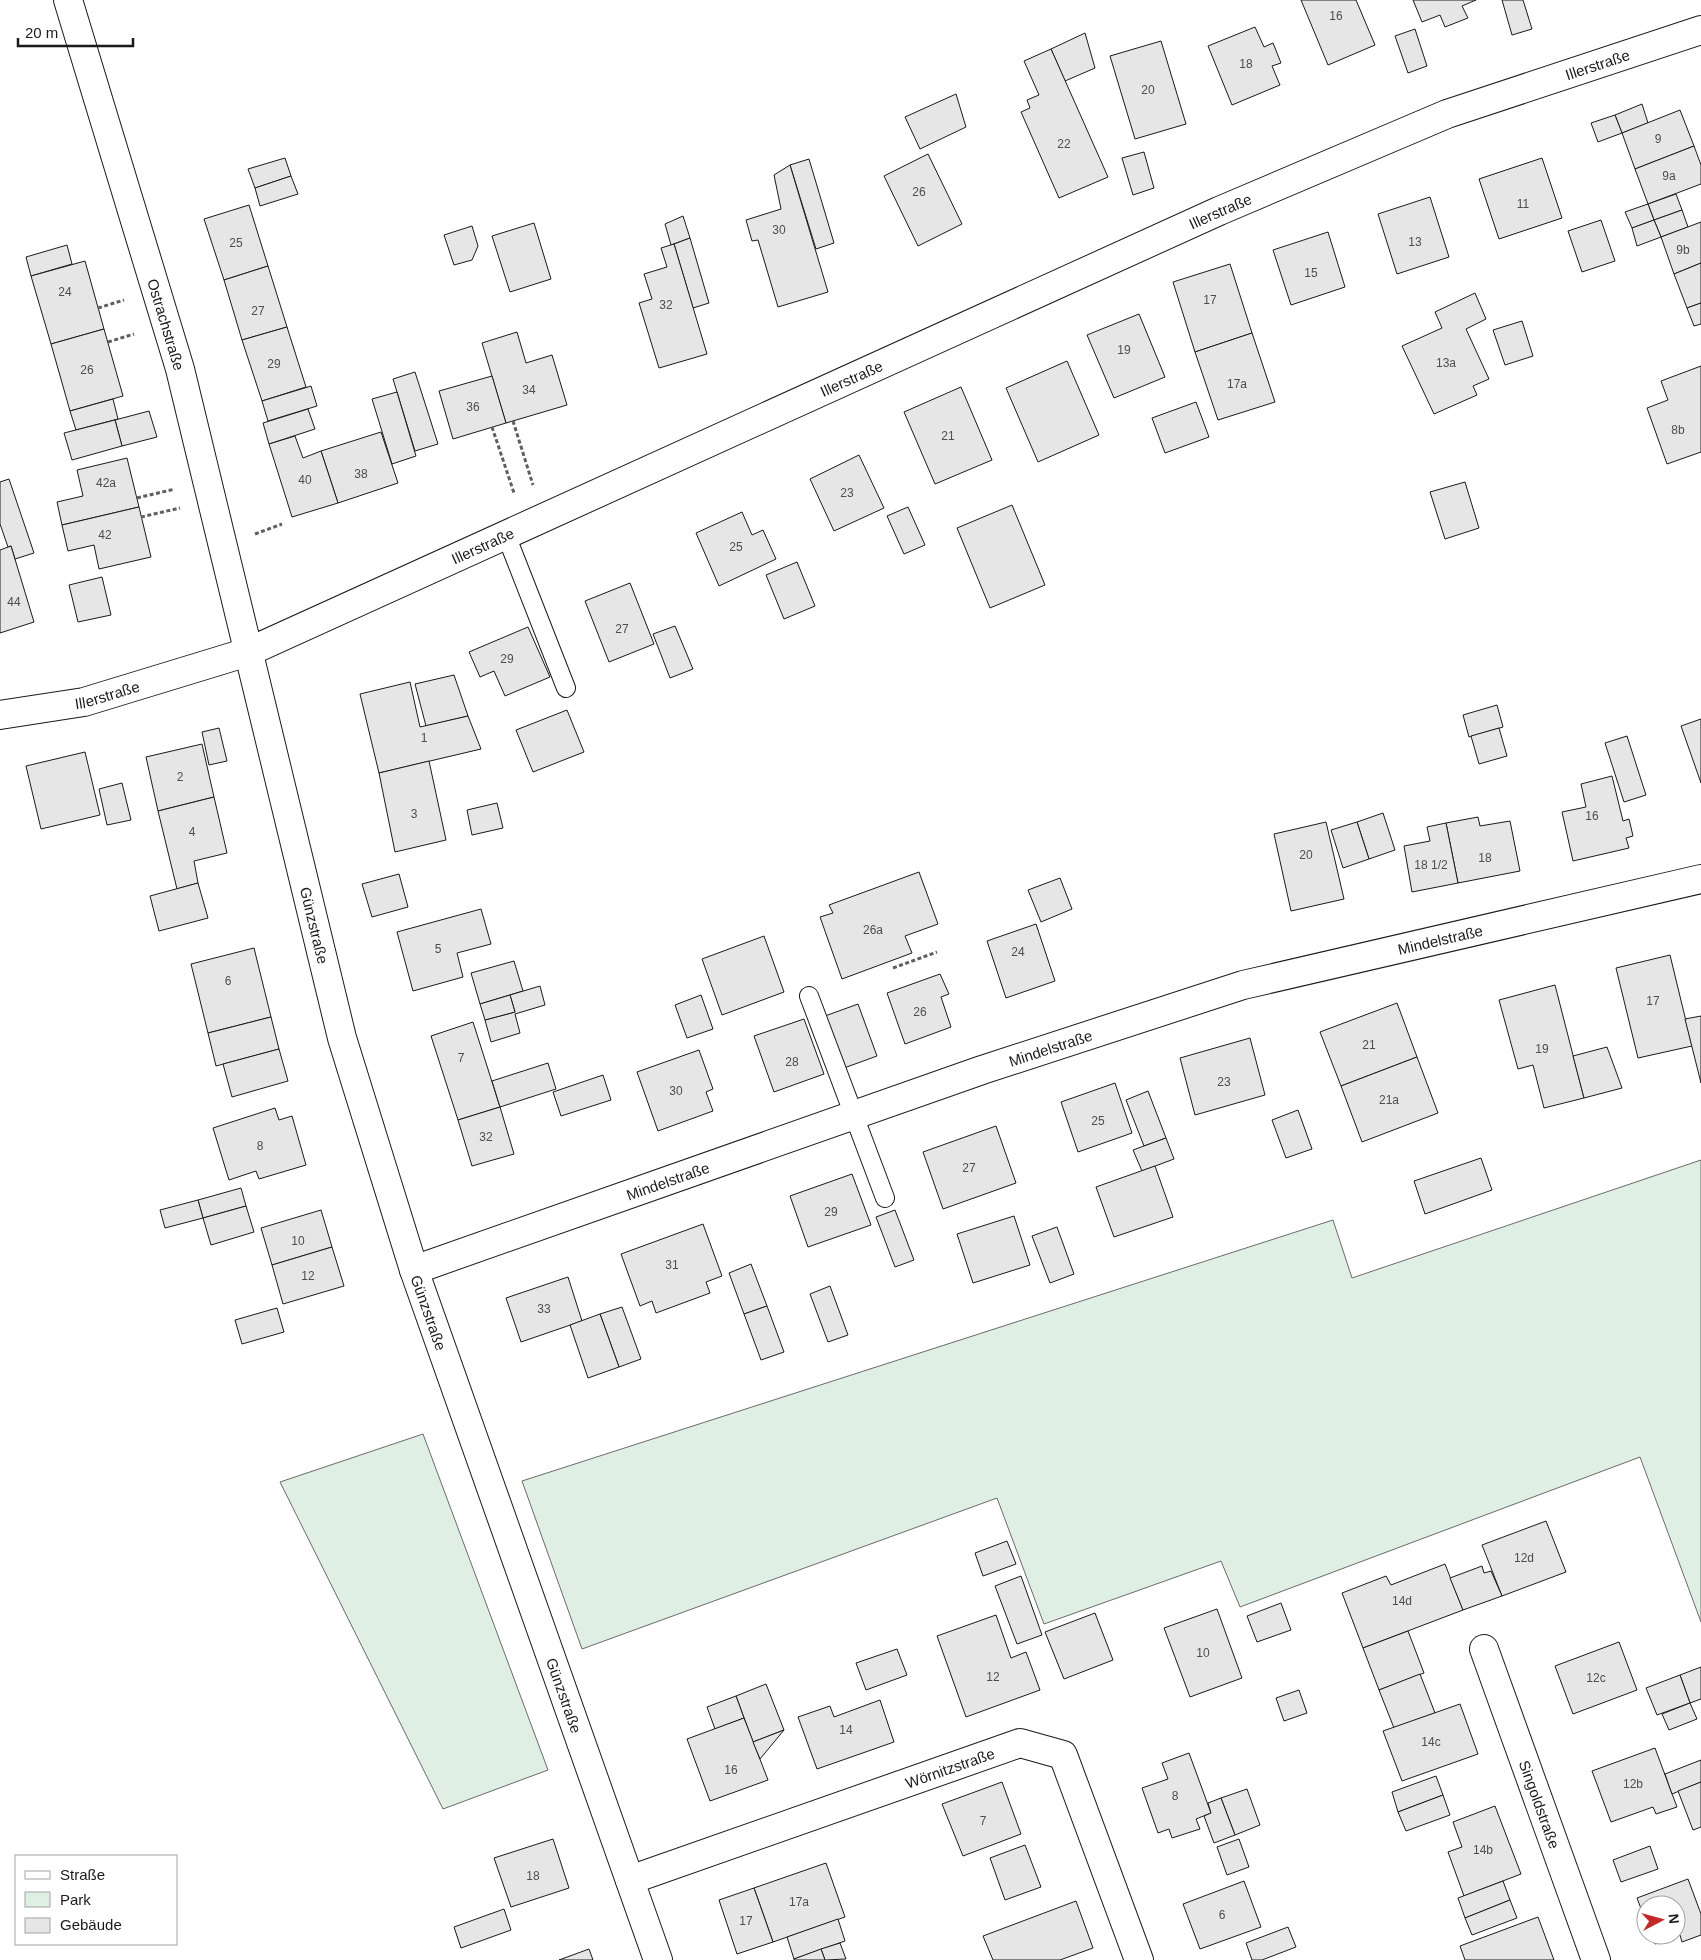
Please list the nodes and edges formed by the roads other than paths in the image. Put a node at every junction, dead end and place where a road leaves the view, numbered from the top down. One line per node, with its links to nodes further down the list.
1 (68, 0): 4 (street, Ostrachstraße)
2 (1701, 30): 3 (street, Illerstraße)
3 (525, 526): 4 (street, Illerstraße); 5 (lane)
4 (248, 652): 6 (street, Illerstraße); 11 (street, Günzstraße)
5 (566, 688)
6 (0, 715)
7 (1701, 879): 9 (street, Mindelstraße)
8 (809, 996): 9 (lane)
9 (853, 1116): 10 (lane); 11 (street, Mindelstraße)
10 (885, 1198)
11 (414, 1270): 13 (street, Günzstraße)
12 (1484, 1649): 16 (street, Singoldstraße)
13 (630, 1880): 14 (street, Günzstraße); 15 (street, Wörnitzstraße)
14 (658, 1960)
15 (1139, 1960)
16 (1596, 1960)

